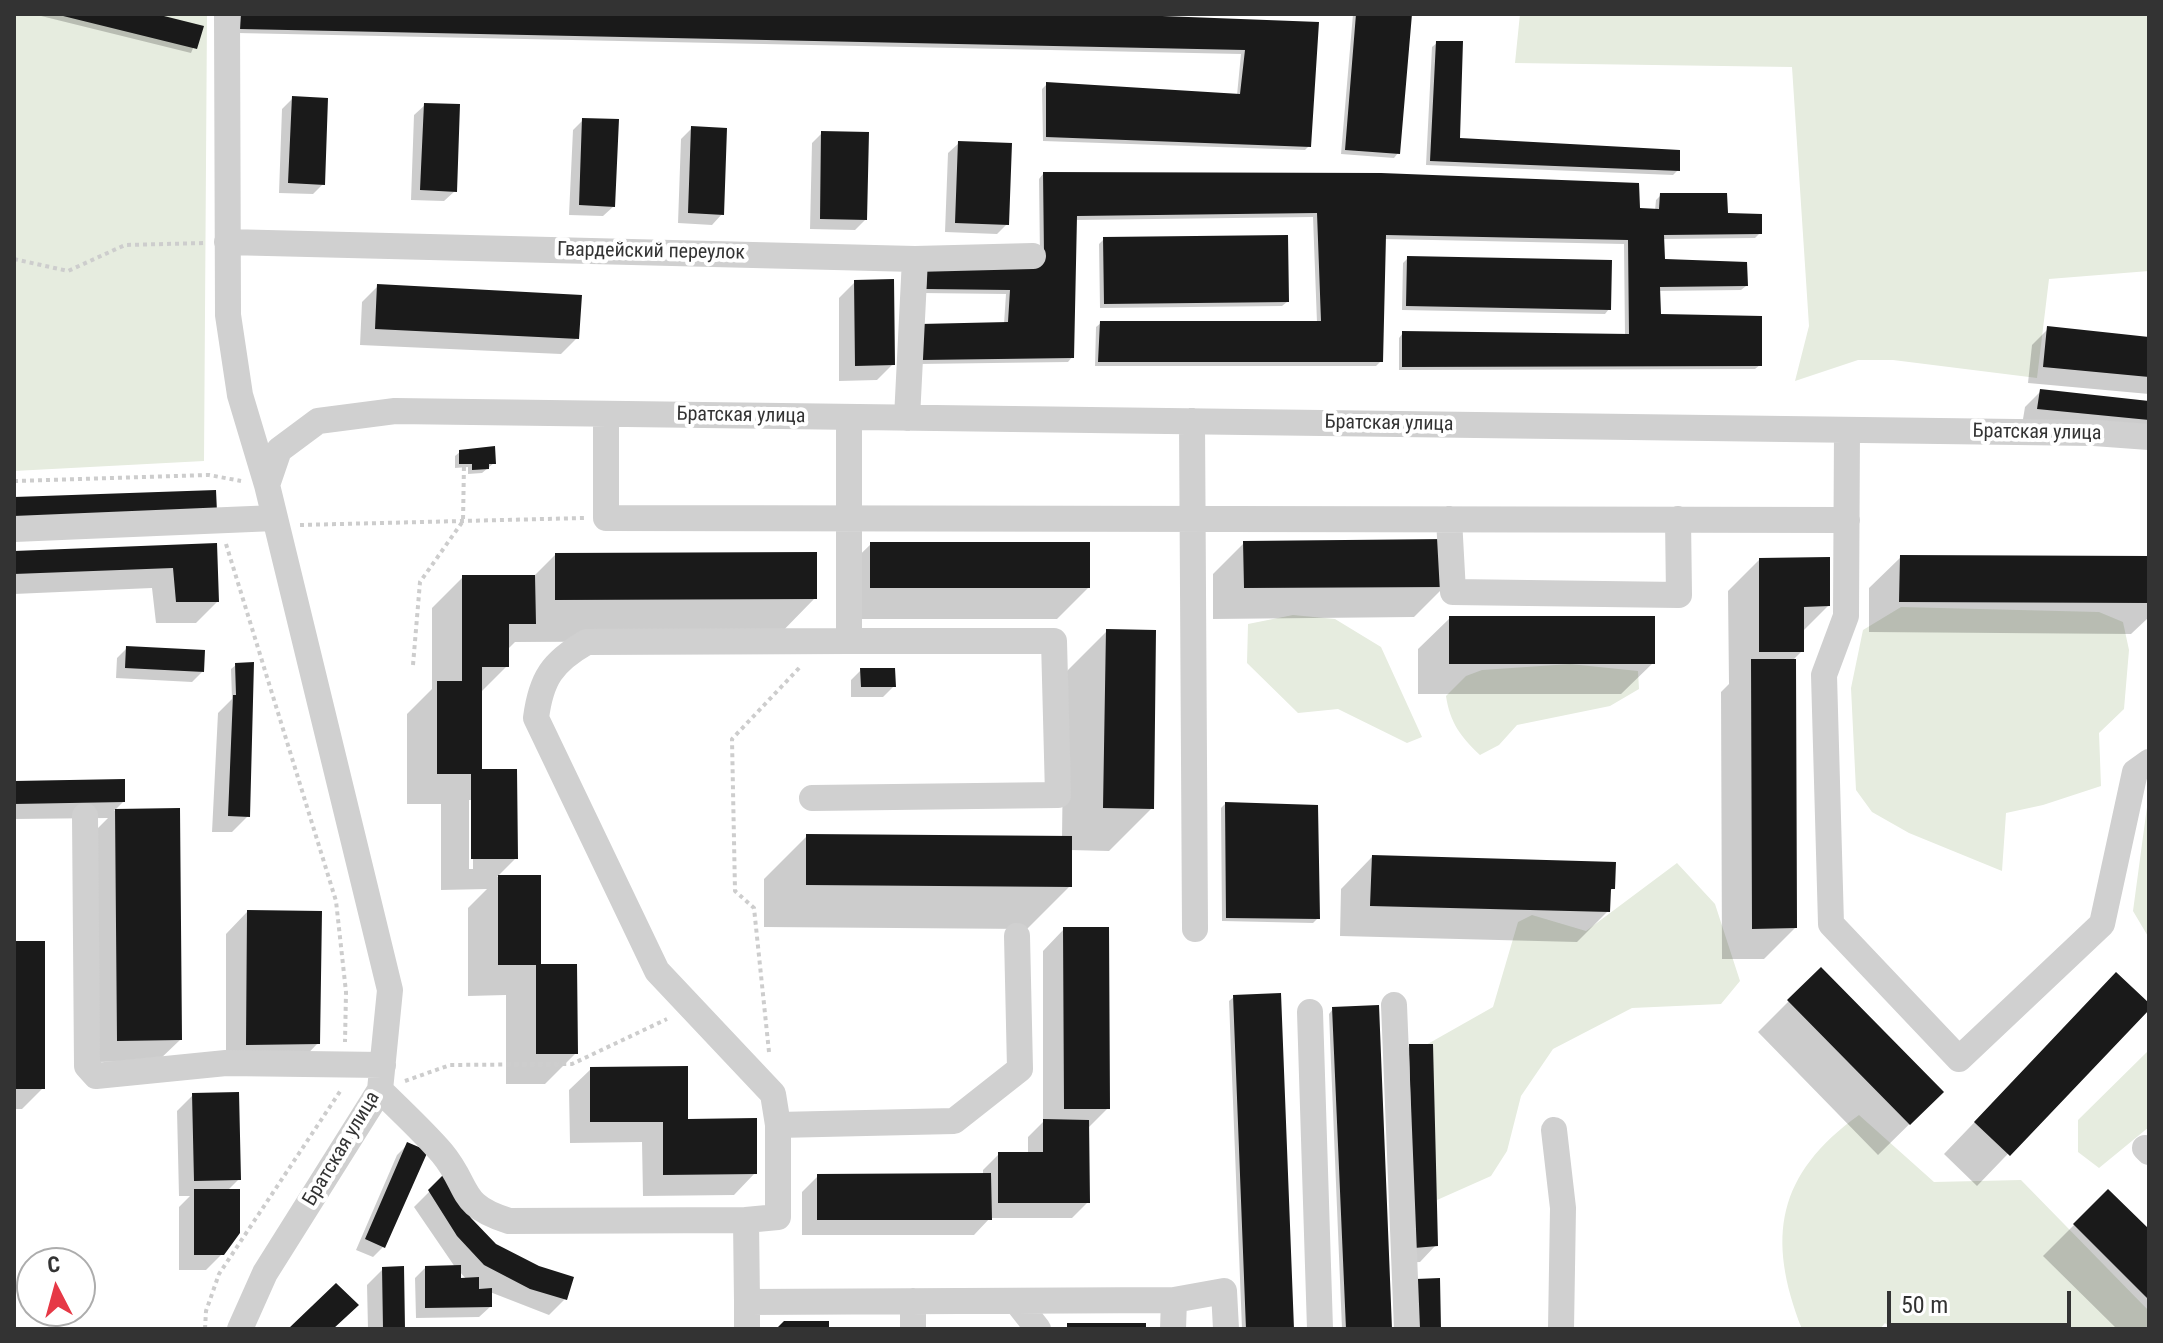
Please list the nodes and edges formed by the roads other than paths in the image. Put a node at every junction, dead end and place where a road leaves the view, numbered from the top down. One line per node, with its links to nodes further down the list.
1 (224, 15): 2 (street)
2 (227, 242): 4 (street, Гвардейский переулок); 11 (street)
3 (1033, 256): 4 (street, Гвардейский переулок)
4 (915, 259): 7 (street)
5 (606, 414): 6 (street, Братская улица); 11 (street, Братская улица); 12 (street)
6 (849, 417): 7 (street, Братская улица); 12 (street)
7 (907, 418): 8 (street, Братская улица)
8 (1192, 421): 9 (street, Братская улица); 13 (street)
9 (1847, 430): 10 (street, Братская улица); 16 (street)
10 (2149, 437)
11 (267, 485): 17 (street, Братская улица)
12 (851, 518): 13 (street); 19 (street)
13 (1194, 519): 14 (street); 23 (street)
14 (1449, 519): 15 (street); 15 (street)
15 (1678, 519): 16 (street)
16 (1847, 520): 20 (street)
17 (276, 522): 18 (street); 27 (street, Братская улица)
18 (14, 529)
19 (837, 641): 21 (street); 28 (street)
20 (2149, 762)
21 (812, 798)
22 (85, 816): 27 (street)
23 (1195, 929)
24 (1017, 936): 28 (street)
25 (1394, 1005): 42 (street)
26 (1310, 1012): 41 (street)
27 (381, 1078): 30 (street); 35 (street, Братская улица)
28 (778, 1125): 30 (street)
29 (1554, 1130): 43 (street)
30 (746, 1220): 34 (street)
31 (1174, 1300): 33 (street); 39 (street); 40 (street)
32 (913, 1301): 33 (street); 34 (street); 37 (street)
33 (1016, 1301): 38 (street)
34 (747, 1302): 36 (street)
35 (240, 1329)
36 (747, 1329)
37 (913, 1329)
38 (1038, 1329)
39 (1173, 1329)
40 (1226, 1329)
41 (1320, 1329)
42 (1407, 1329)
43 (1561, 1329)

